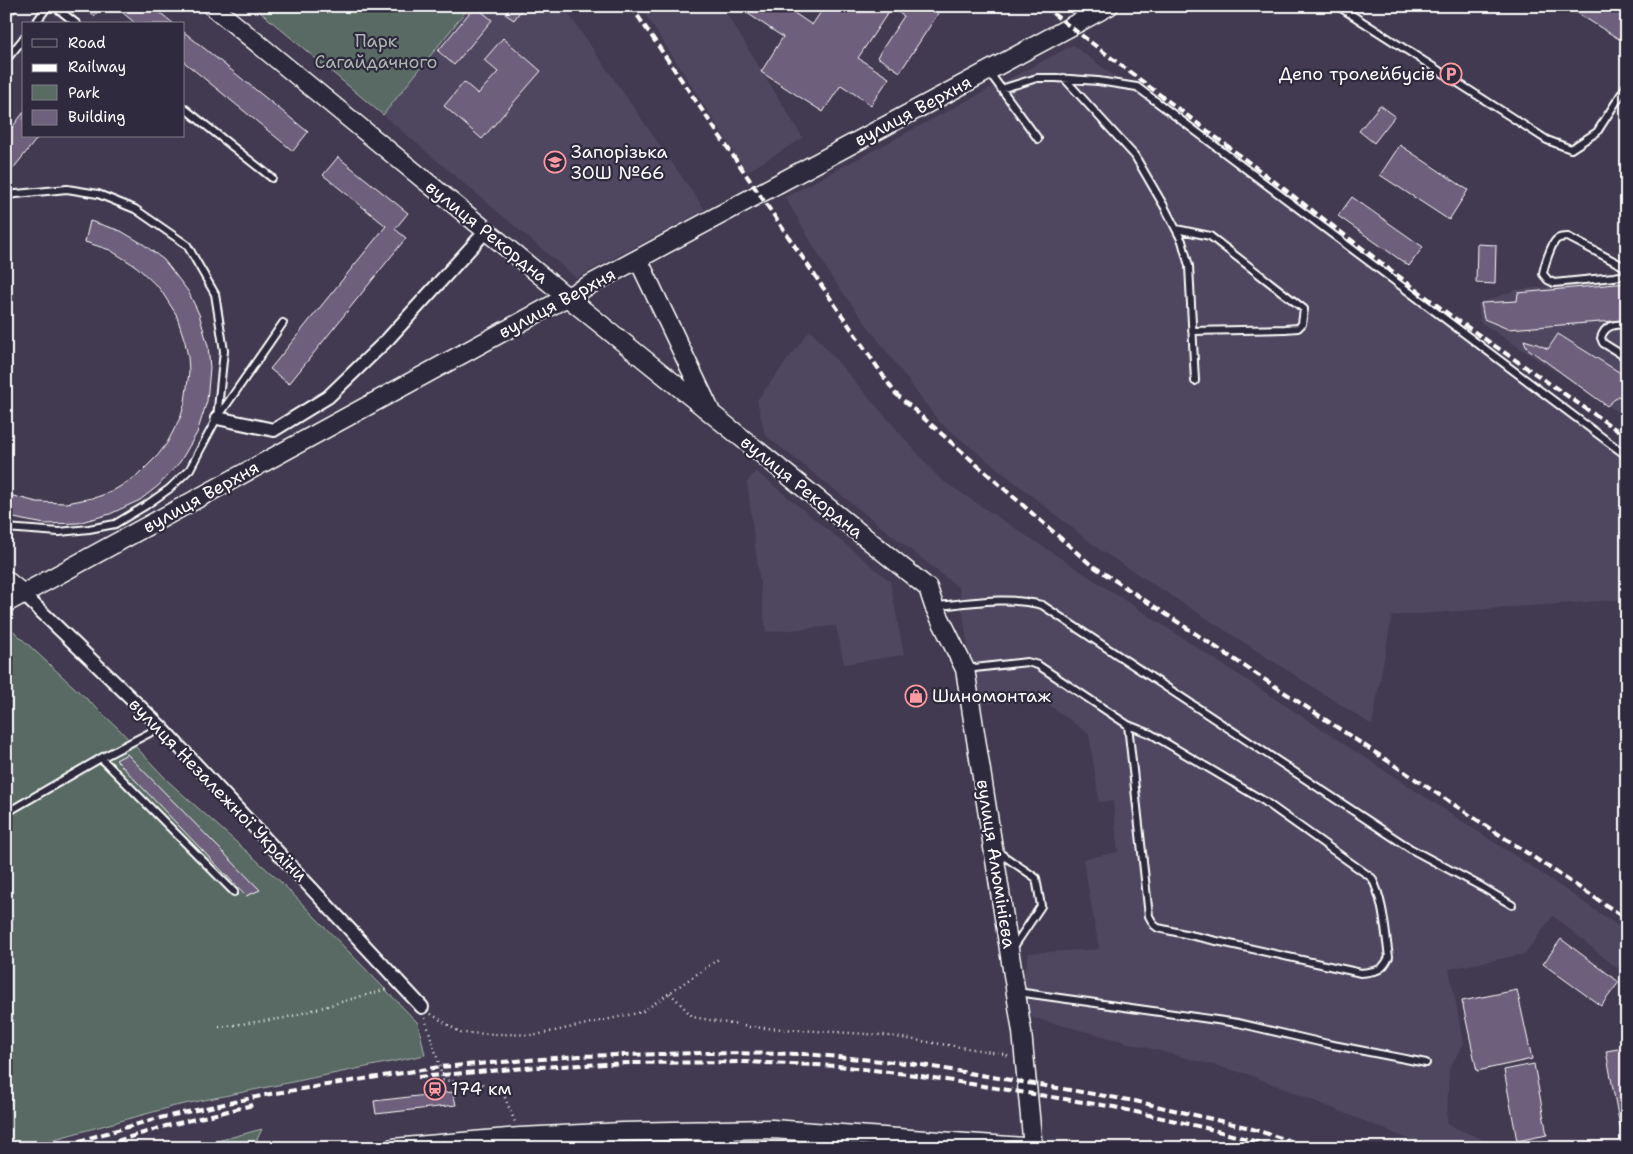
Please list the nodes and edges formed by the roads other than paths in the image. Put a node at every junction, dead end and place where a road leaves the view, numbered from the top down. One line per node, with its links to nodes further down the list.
1 (48, 6): 6 (lane)
2 (54, 6): 7 (lane)
3 (212, 6): 19 (street, вулиця Рекордна)
4 (1109, 6): 10 (street, вулиця Верхня)
5 (1338, 6): 12 (lane)
6 (36, 22)
7 (74, 22)
8 (22, 40): 9 (lane)
9 (6, 60)
10 (988, 71): 13 (lane); 20 (street, вулиця Верхня)
11 (1064, 78): 13 (lane); 18 (lane); 31 (lane)
12 (1627, 85)
13 (1001, 89): 15 (lane)
14 (185, 109): 16 (lane)
15 (1038, 139)
16 (272, 178)
17 (6, 194): 30 (lane)
18 (1176, 229): 26 (lane); 26 (lane)
19 (486, 231): 23 (street, вулиця Рекордна); 30 (street)
20 (638, 259): 23 (street, вулиця Верхня); 29 (street)
21 (1627, 268): 22 (lane)
22 (1627, 275)
23 (566, 298): 29 (street, вулиця Рекордна); 35 (street, вулиця Верхня)
24 (283, 323): 30 (lane)
25 (1627, 324): 27 (lane)
26 (1192, 331): 28 (lane)
27 (1627, 358)
28 (1195, 381)
29 (712, 414): 34 (street, вулиця Рекордна)
30 (217, 418): 32 (lane)
31 (1627, 456)
32 (6, 528)
33 (6, 580): 35 (street, вулиця Незалежної України)
34 (928, 588): 37 (street, вулиця Алюмінієва)
35 (23, 594): 36 (street, вулиця Верхня); 40 (street, вулиця Незалежної України)
36 (6, 603)
37 (934, 606): 38 (street, вулиця Алюмінієва); 45 (lane)
38 (965, 669): 39 (lane); 43 (street, вулиця Алюмінієва)
39 (1128, 725): 39 (lane)
40 (161, 727): 41 (lane); 48 (street, вулиця Незалежної України)
41 (101, 758): 42 (lane); 44 (lane)
42 (6, 813)
43 (993, 849): 46 (street, вулиця Алюмінієва); 46 (lane)
44 (234, 892)
45 (1512, 905)
46 (1010, 953): 47 (street, вулиця Алюмінієва)
47 (1016, 992): 49 (lane); 51 (street, вулиця Алюмінієва)
48 (422, 1007)
49 (1426, 1063)
50 (710, 1130): 51 (street); 52 (street); 53 (lane); 54 (street)
51 (1034, 1147)
52 (393, 1148)
53 (698, 1148)
54 (731, 1148)

